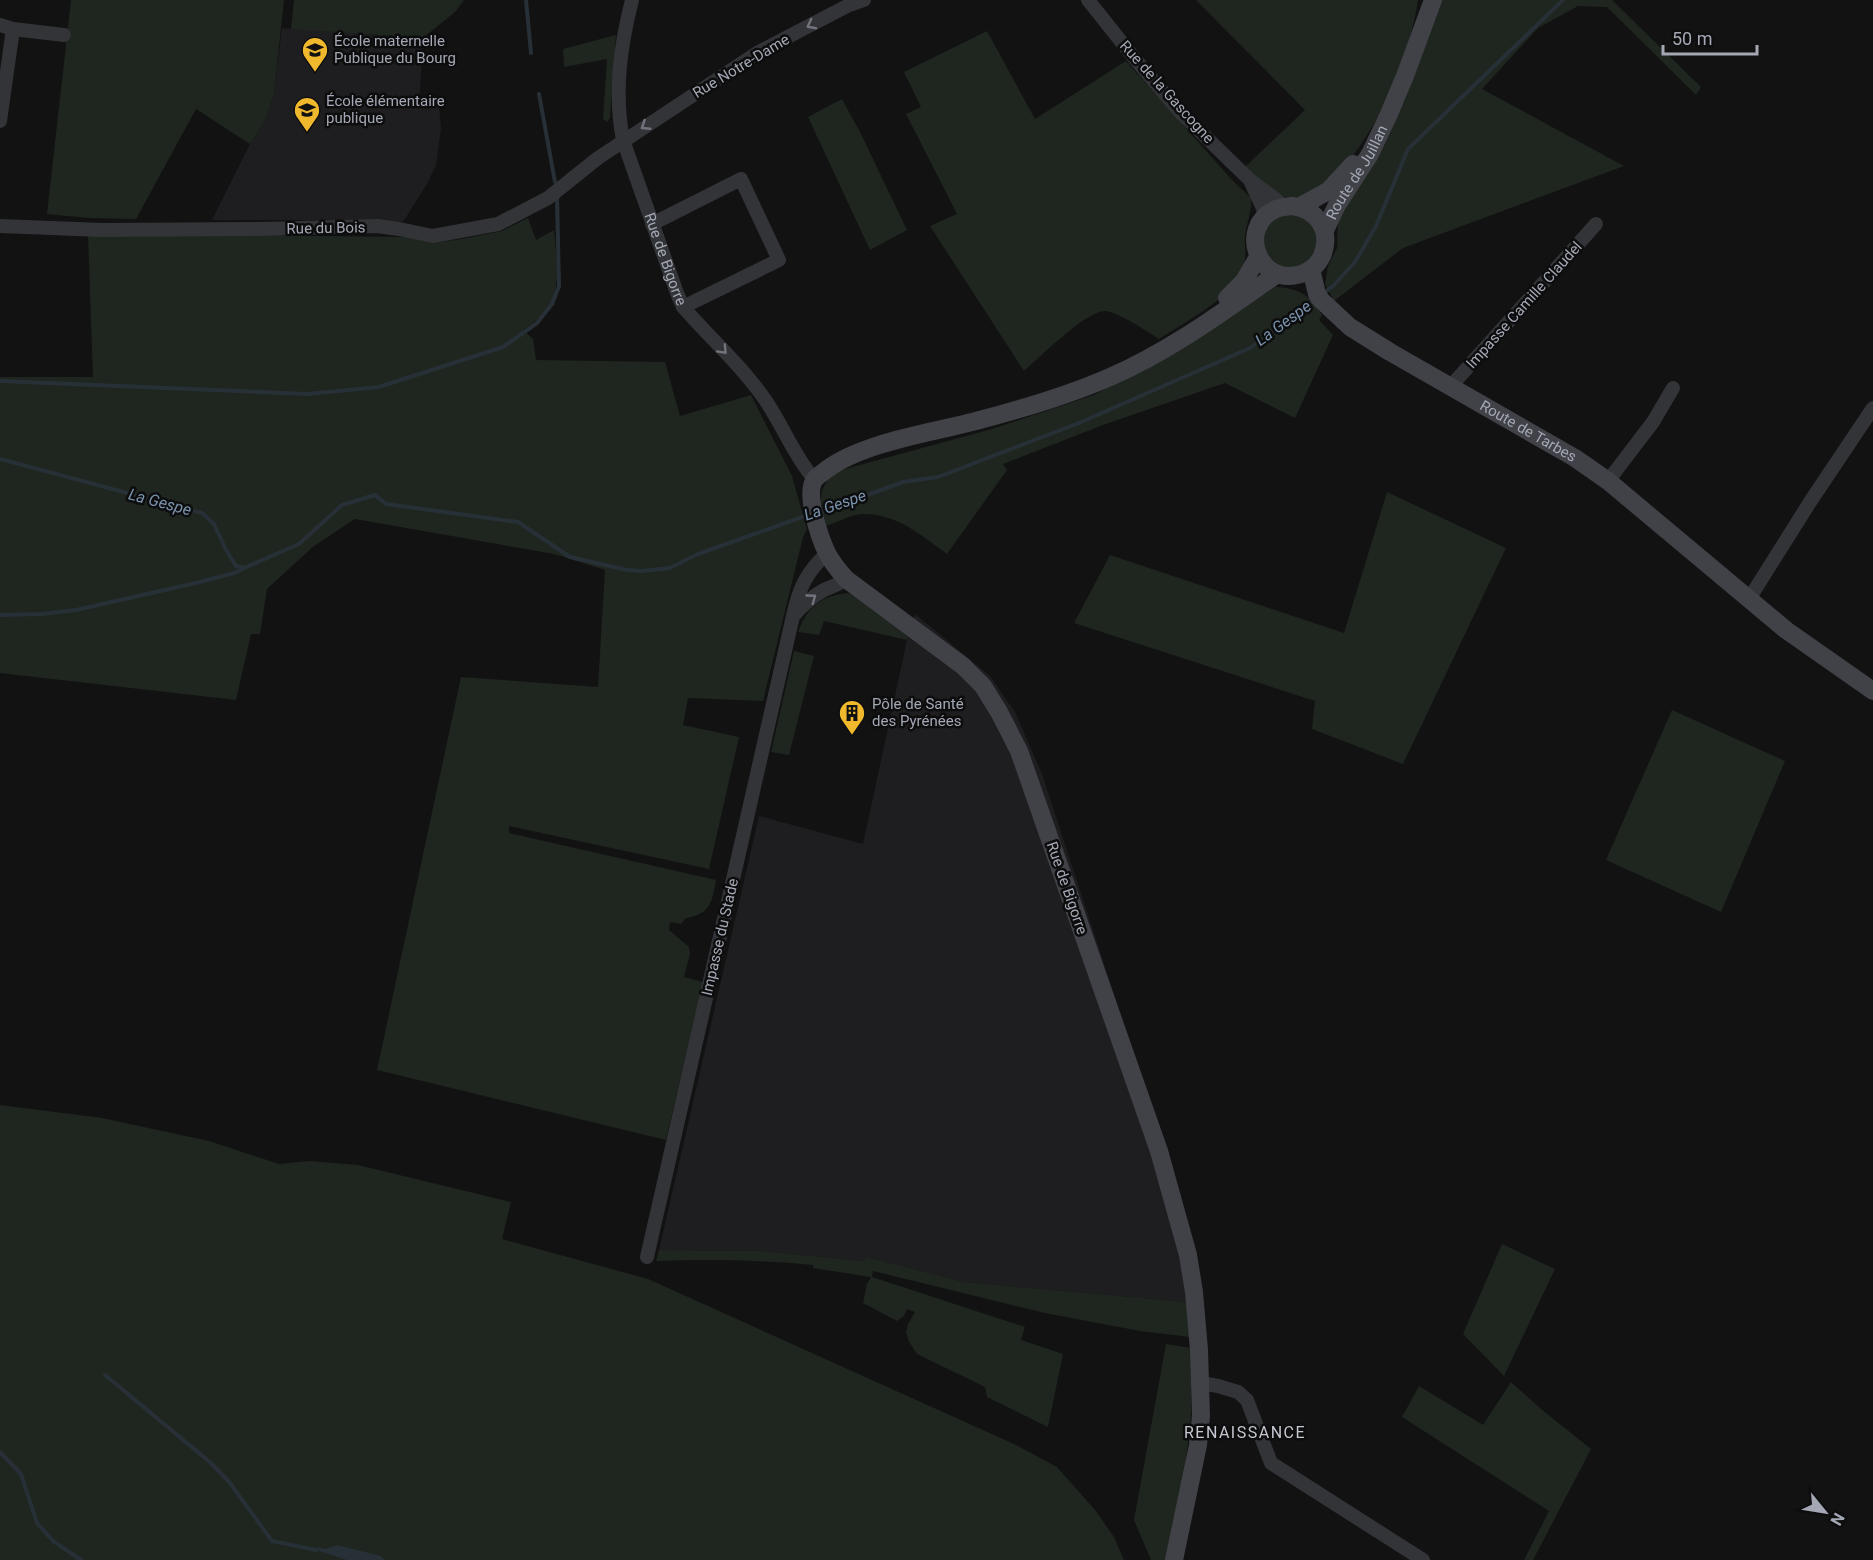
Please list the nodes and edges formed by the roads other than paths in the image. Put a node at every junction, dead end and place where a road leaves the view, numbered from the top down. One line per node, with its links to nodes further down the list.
1 (632, 0): 9 (street, Rue de Bigorre)
2 (864, 0): 9 (street, Rue Notre-Dame, one-way to 9)
3 (1088, 0): 10 (street, Rue de la Gascogne)
4 (1432, 0): 7 (main road, Route de Juillan)
5 (7, 27): 6 (street); 8 (street)
6 (64, 35)
7 (1389, 114): 11 (main road, Route de Juillan); 16 (main road, Route de Juillan)
8 (0, 121)
9 (623, 140): 13 (street, Rue de Bigorre); 15 (street, Rue du Bois)
10 (1250, 180): 11 (street, Rue de la Gascogne); 12 (street, Rue de la Gascogne)
11 (1293, 207): 12 (main road); 16 (main road)
12 (1266, 215): 17 (main road)
13 (651, 224): 20 (street, Rue de Bigorre); 20 (street)
14 (1596, 224): 22 (street, Impasse Camille Claudel)
15 (0, 226)
16 (1325, 230): 18 (main road)
17 (1258, 257): 19 (main road); 21 (main road)
18 (1311, 269): 19 (main road); 22 (main road, Route de Tarbes)
19 (1277, 274): 21 (main road)
20 (684, 307): 25 (street, Rue de Bigorre, one-way to 25)
21 (1198, 327): 25 (main road)
22 (1451, 386): 26 (main road, Route de Tarbes)
23 (1672, 388): 26 (street)
24 (1873, 408): 29 (street)
25 (814, 479): 27 (main road, Rue de Bigorre)
26 (1608, 481): 29 (main road, Route de Tarbes)
27 (827, 553): 28 (main road, Rue de Bigorre); 30 (street, Impasse du Stade)
28 (846, 579): 30 (street, one-way to 28); 33 (main road, Rue de Bigorre)
29 (1749, 598): 31 (main road, Route de Tarbes)
30 (793, 616): 32 (street, Impasse du Stade)
31 (1873, 691)
32 (647, 1257)
33 (1201, 1383): 34 (main road, Rue de Bigorre); 35 (street)
34 (1174, 1560)
35 (1423, 1560)

